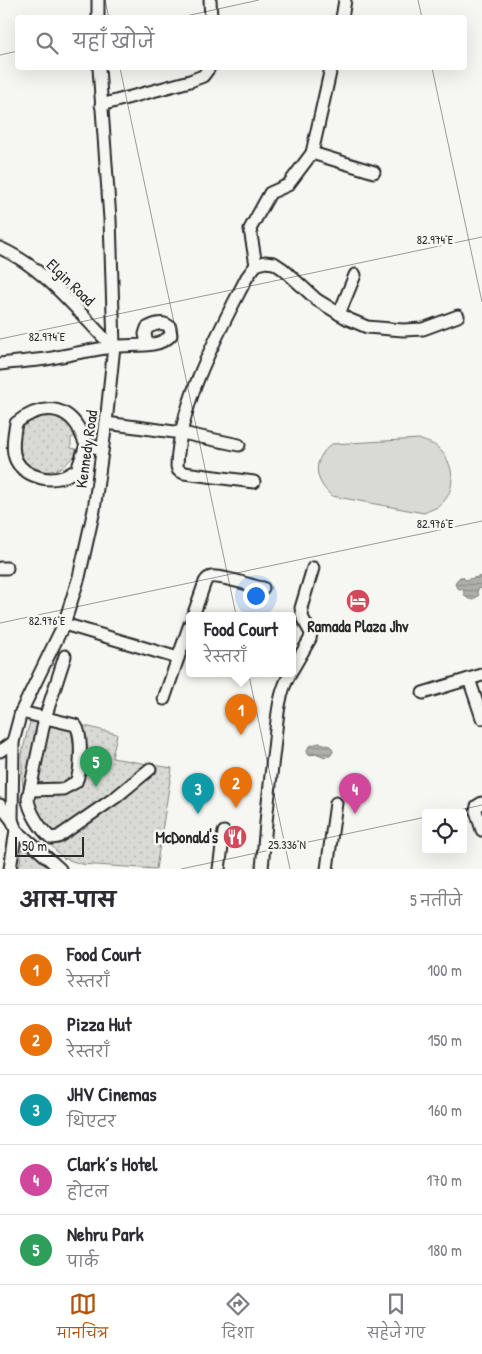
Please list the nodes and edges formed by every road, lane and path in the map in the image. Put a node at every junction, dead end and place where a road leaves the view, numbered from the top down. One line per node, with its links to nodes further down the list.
1 (98, 0): 4 (street)
2 (210, 0): 5 (street)
3 (345, 0): 6 (street)
4 (98, 15)
5 (211, 15)
6 (342, 15)
7 (99, 70): 10 (street, Kennedy Road)
8 (208, 70): 10 (street)
9 (331, 70): 11 (street)
10 (101, 106): 19 (street, Kennedy Road)
11 (312, 153): 12 (street); 14 (street)
12 (374, 172)
13 (0, 248): 19 (street, Elgin Road)
14 (256, 265): 17 (street); 22 (street)
15 (355, 275): 17 (street)
16 (458, 316): 17 (street)
17 (344, 317)
18 (147, 344): 19 (street)
19 (114, 346): 20 (street); 21 (street, Kennedy Road)
20 (0, 364)
21 (106, 423): 22 (street); 25 (street, Kennedy Road)
22 (182, 433): 24 (street); 26 (street)
23 (86, 445): 23 (street); 25 (street)
24 (239, 445)
25 (102, 449): 30 (street, Kennedy Road)
26 (254, 482)
27 (313, 568): 34 (street)
28 (263, 588): 29 (street)
29 (194, 612)
30 (64, 624): 33 (street); 40 (street, Kennedy Road)
31 (186, 635): 33 (street)
32 (65, 656): 41 (street)
33 (178, 658): 39 (street)
34 (296, 663)
35 (482, 675): 37 (street)
36 (288, 677): 56 (street)
37 (469, 679): 38 (street); 42 (street)
38 (423, 693)
39 (164, 699)
40 (21, 712): 41 (street); 43 (street, Kennedy Road)
41 (45, 718): 46 (street); 46 (street)
42 (482, 718)
43 (13, 742): 44 (street); 50 (street, Kennedy Road)
44 (0, 751)
45 (150, 769): 46 (street)
46 (30, 790)
47 (336, 803): 57 (street)
48 (482, 804): 51 (street)
49 (0, 805): 50 (street)
50 (14, 825): 53 (street, Kennedy Road); 54 (street)
51 (482, 830)
52 (224, 832): 55 (street)
53 (10, 869)
54 (60, 869)
55 (219, 869)
56 (262, 869)
57 (327, 869)

